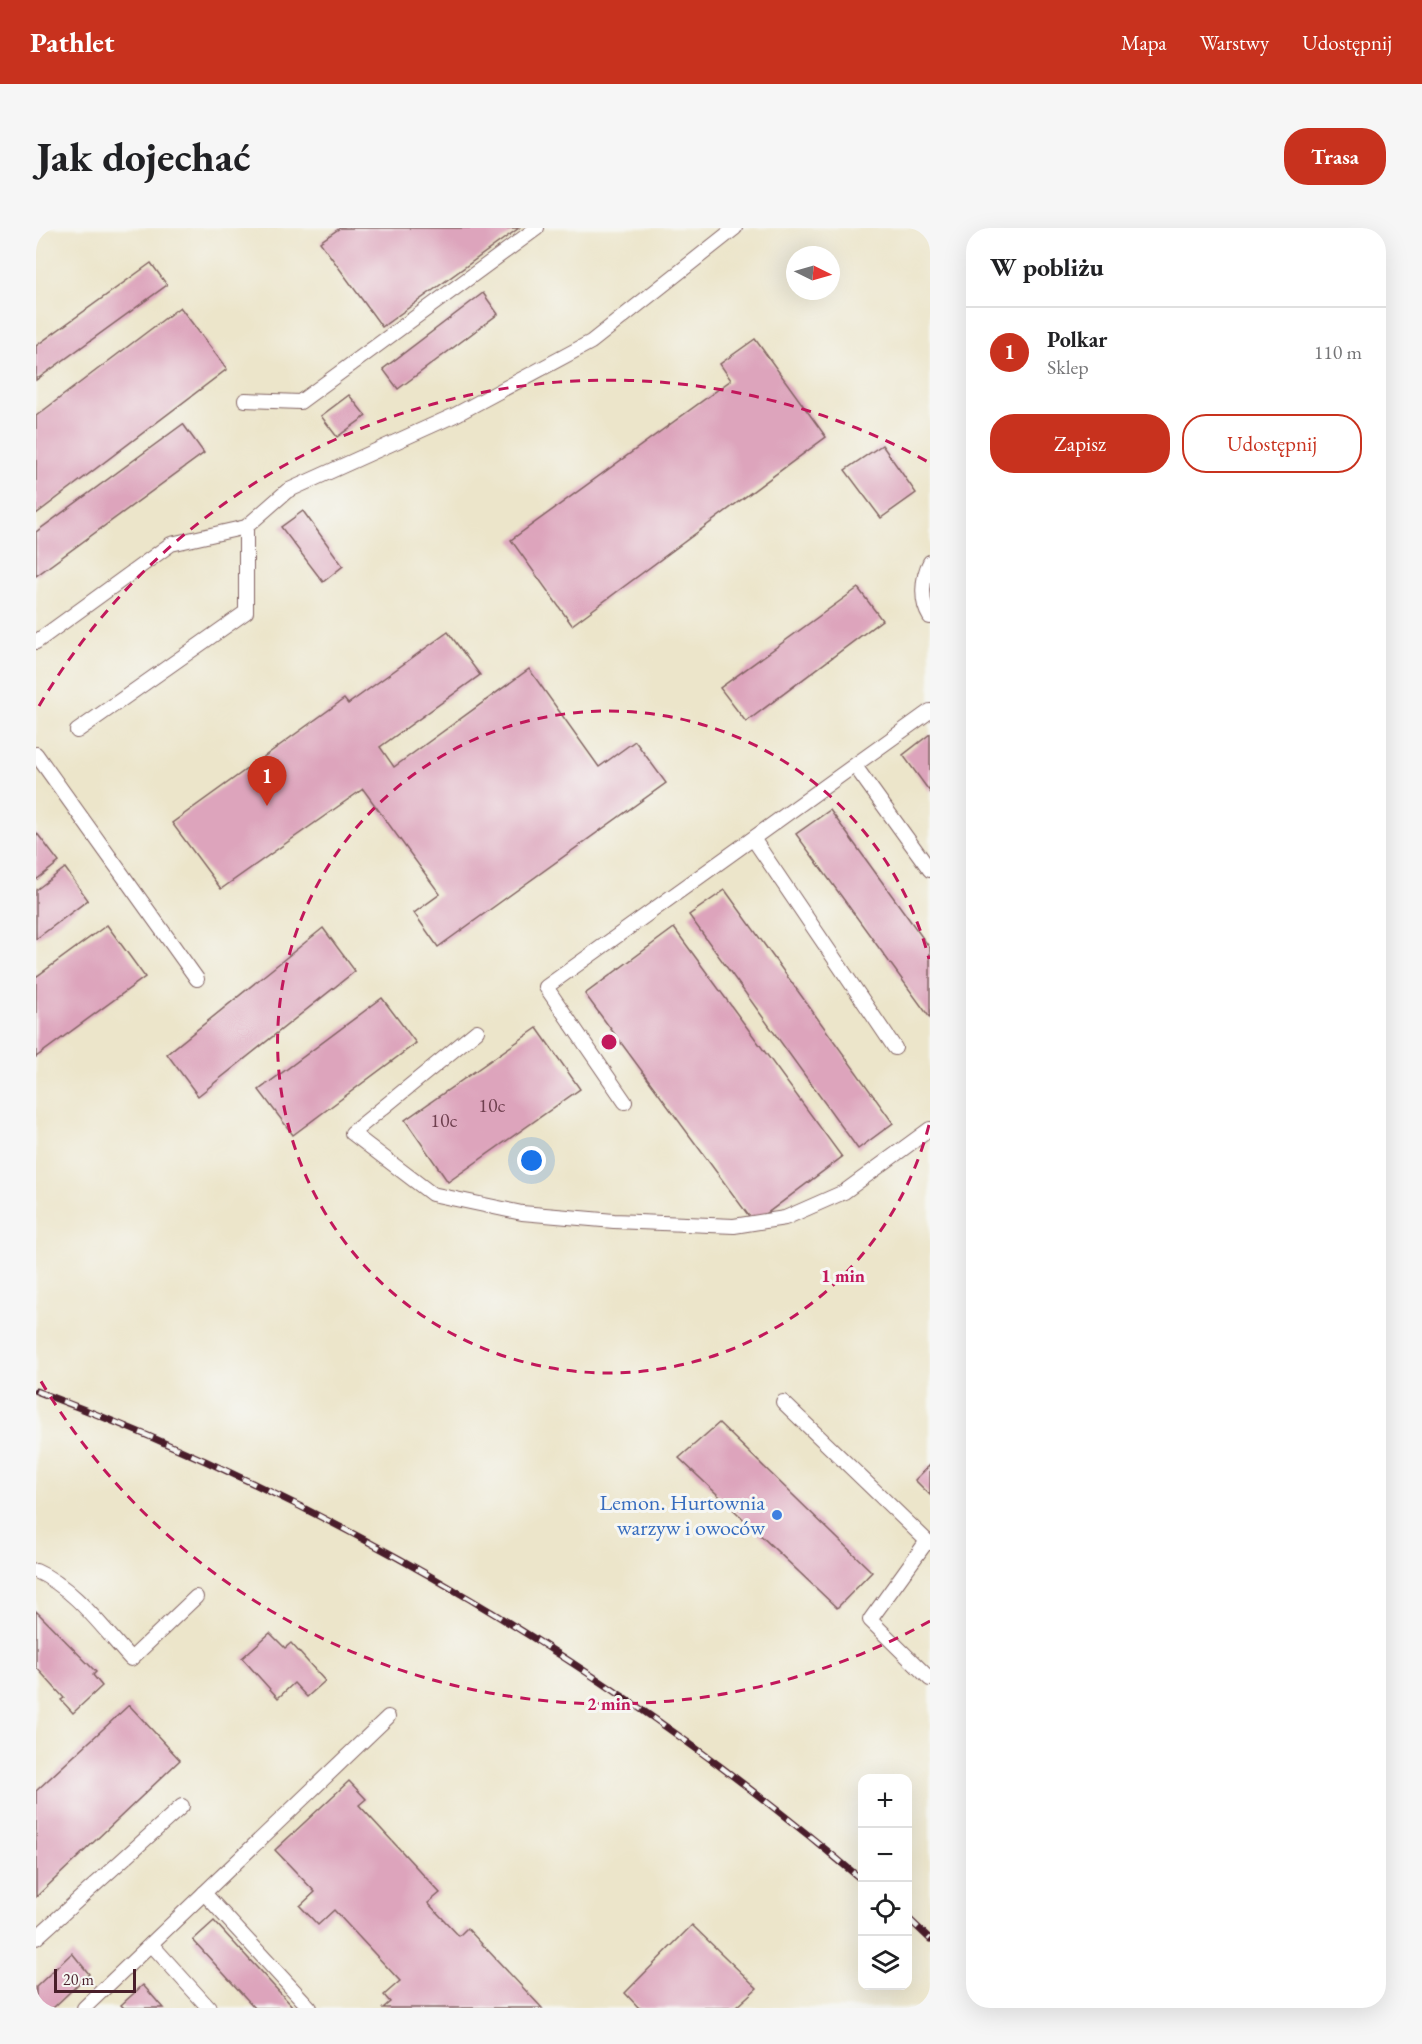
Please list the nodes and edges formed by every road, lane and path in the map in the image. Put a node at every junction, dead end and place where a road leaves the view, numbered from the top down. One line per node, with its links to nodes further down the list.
1 (537, 228): 3 (lane)
2 (735, 228): 4 (lane)
3 (245, 400)
4 (246, 527): 7 (lane); 9 (lane)
5 (930, 562): 6 (lane)
6 (930, 617)
7 (36, 642)
8 (930, 711): 11 (lane)
9 (77, 731)
10 (36, 754): 14 (lane)
11 (855, 766): 12 (lane); 13 (lane)
12 (754, 840): 16 (lane); 17 (lane)
13 (930, 870)
14 (197, 978)
15 (477, 1031): 18 (lane)
16 (895, 1048)
17 (625, 1102)
18 (930, 1129)
19 (783, 1402): 20 (lane)
20 (929, 1542): 23 (lane)
21 (36, 1571): 22 (lane)
22 (196, 1598)
23 (930, 1679)
24 (388, 1717): 26 (lane)
25 (182, 1806): 27 (lane)
26 (204, 1893): 28 (lane); 31 (lane)
27 (36, 1938)
28 (151, 1944): 29 (lane); 30 (lane)
29 (89, 2006)
30 (208, 2008)
31 (310, 2008)

